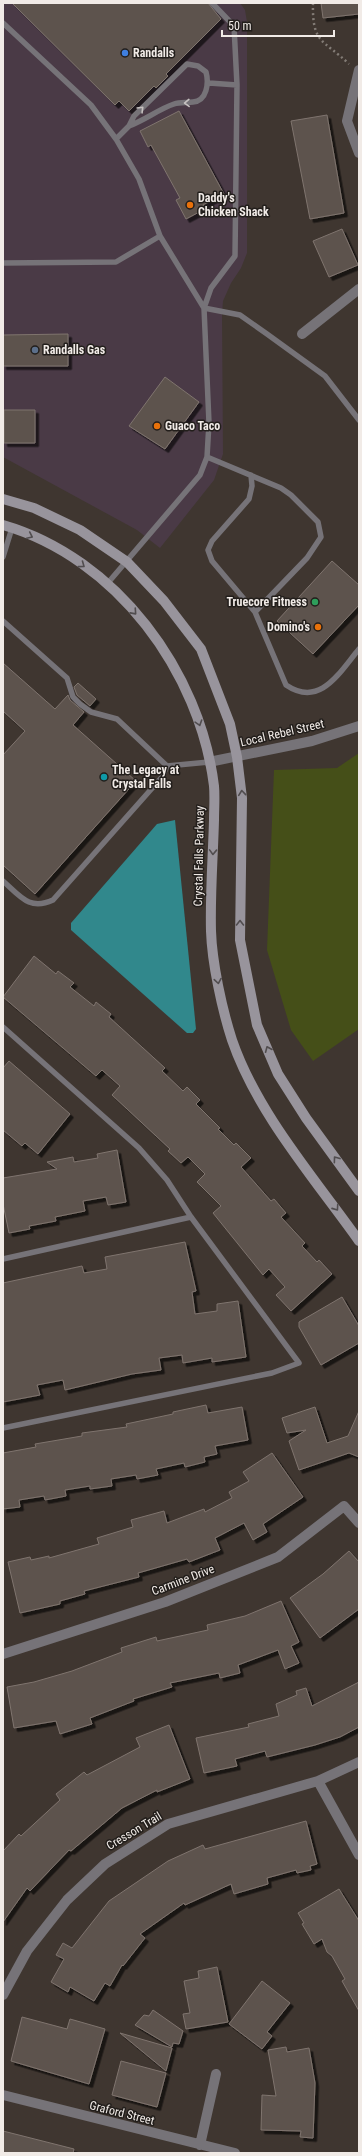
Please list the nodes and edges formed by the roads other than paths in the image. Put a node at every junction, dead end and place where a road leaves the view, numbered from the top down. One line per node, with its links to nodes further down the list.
1 (212, 3): 5 (lane)
2 (3, 23): 7 (lane)
3 (359, 70): 8 (street)
4 (209, 83): 5 (lane); 6 (lane, one-way to 6); 6 (lane, one-way to 4)
5 (237, 85): 12 (lane)
6 (129, 126): 7 (lane)
7 (116, 139): 9 (lane)
8 (359, 153)
9 (160, 236): 10 (lane); 12 (lane)
10 (3, 263)
11 (359, 290): 13 (street)
12 (204, 308): 14 (lane); 15 (lane)
13 (302, 334)
14 (359, 420)
15 (207, 457): 16 (lane); 20 (lane)
16 (251, 475): 22 (lane); 22 (lane)
17 (3, 499): 20 (street)
18 (7, 526): 19 (lane); 21 (street, Crystal Falls Parkway, one-way to 21)
19 (3, 557)
20 (126, 562): 21 (lane); 26 (street)
21 (107, 584): 27 (street, Crystal Falls Parkway, one-way to 27)
22 (255, 612): 24 (lane)
23 (3, 621): 28 (lane)
24 (359, 649)
25 (359, 726): 26 (street, Local Rebel Street)
26 (237, 757): 27 (street, Local Rebel Street); 31 (street, one-way to 26)
27 (209, 762): 28 (lane); 33 (street, Crystal Falls Parkway, one-way to 33)
28 (167, 766): 29 (lane)
29 (3, 881)
30 (3, 1027): 32 (lane)
31 (359, 1191)
32 (191, 1217): 34 (lane); 35 (lane)
33 (359, 1241)
34 (3, 1259)
35 (3, 1428)
36 (359, 1524): 38 (street, Carmine Drive)
37 (3, 1647): 38 (street, Carmine Drive)
38 (15, 1649): 39 (street, Carmine Drive)
39 (3, 1654)
40 (359, 1762): 41 (street, Cresson Trail)
41 (318, 1781): 42 (street); 43 (street, Cresson Trail)
42 (359, 1855)
43 (3, 1995)
44 (216, 2074): 46 (street)
45 (3, 2095): 46 (street, Graford Street)
46 (200, 2145): 47 (street, Graford Street)
47 (235, 2153)

